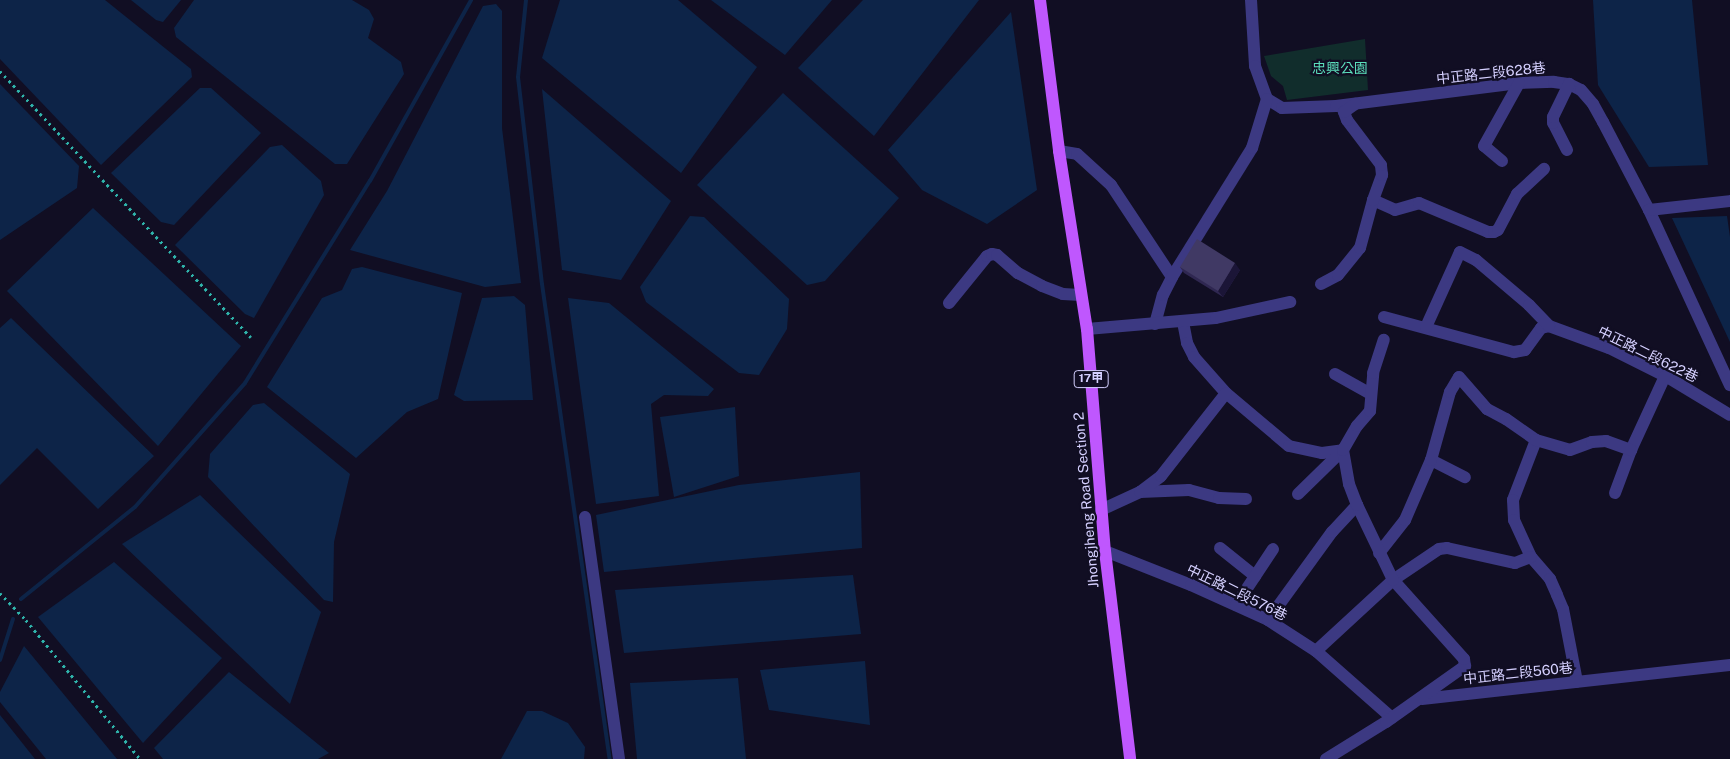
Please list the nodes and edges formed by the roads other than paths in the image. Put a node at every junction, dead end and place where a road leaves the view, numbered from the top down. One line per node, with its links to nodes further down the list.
1 (1040, 0): 8 (main road, Jhongjheng Road Section 2 / 17甲)
2 (1251, 0): 5 (street)
3 (1519, 83): 4 (street, 中正路二段628巷); 6 (street, 中正路二段628巷); 9 (street)
4 (1569, 84): 7 (street); 13 (street)
5 (1267, 99): 6 (street, 中正路二段628巷); 14 (street)
6 (1357, 103): 11 (street)
7 (1567, 150)
8 (1059, 151): 14 (street); 16 (main road, Jhongjheng Road Section 2 / 17甲)
9 (1502, 161)
10 (1544, 169): 11 (street)
11 (1372, 200): 15 (street)
12 (1730, 201): 13 (street)
13 (1649, 210): 28 (street)
14 (1172, 277): 21 (street)
15 (1321, 284)
16 (1080, 295): 18 (street); 24 (main road, Jhongjheng Road Section 2 / 17甲)
17 (1290, 302): 20 (street)
18 (949, 303)
19 (1384, 317): 23 (street)
20 (1183, 322): 21 (street); 29 (street)
21 (1155, 324): 24 (street)
22 (1550, 326): 23 (street); 23 (street, 中正路二段622巷); 27 (street, 中正路二段622巷)
23 (1426, 327)
24 (1087, 329): 42 (main road, Jhongjheng Road Section 2 / 17甲)
25 (1384, 340): 30 (street)
26 (1335, 374): 30 (street)
27 (1665, 376): 31 (street, 中正路二段622巷); 34 (street)
28 (1730, 385)
29 (1226, 393): 33 (street); 37 (street)
30 (1371, 394): 33 (street)
31 (1730, 416)
32 (1536, 440): 34 (street); 35 (street); 48 (street)
33 (1343, 450): 39 (street); 41 (street)
34 (1631, 450): 38 (street)
35 (1432, 460): 36 (street); 47 (street)
36 (1465, 477)
37 (1140, 492): 40 (street); 42 (street)
38 (1615, 493)
39 (1298, 494)
40 (1246, 499)
41 (1357, 505): 47 (street); 52 (street)
42 (1101, 510): 46 (main road, Jhongjheng Road Section 2 / 17甲)
43 (584, 517): 58 (street)
44 (1220, 548): 49 (street)
45 (1273, 550): 49 (street)
46 (1105, 551): 51 (street, 中正路二段576巷); 59 (main road, Jhongjheng Road Section 2 / 17甲)
47 (1379, 553): 50 (street)
48 (1531, 557): 50 (street); 55 (street)
49 (1255, 576): 51 (street)
50 (1393, 580): 53 (street); 56 (street)
51 (1236, 605): 52 (street, 中正路二段576巷)
52 (1268, 620): 53 (street, 中正路二段576巷)
53 (1316, 651): 57 (street, 中正路二段576巷)
54 (1730, 665): 55 (street, 中正路二段560巷)
55 (1577, 682): 56 (street, 中正路二段560巷)
56 (1418, 700): 57 (street, 中正路二段560巷)
57 (1392, 718): 60 (street, 中正路二段560巷)
58 (619, 759)
59 (1130, 759)
60 (1326, 759)

